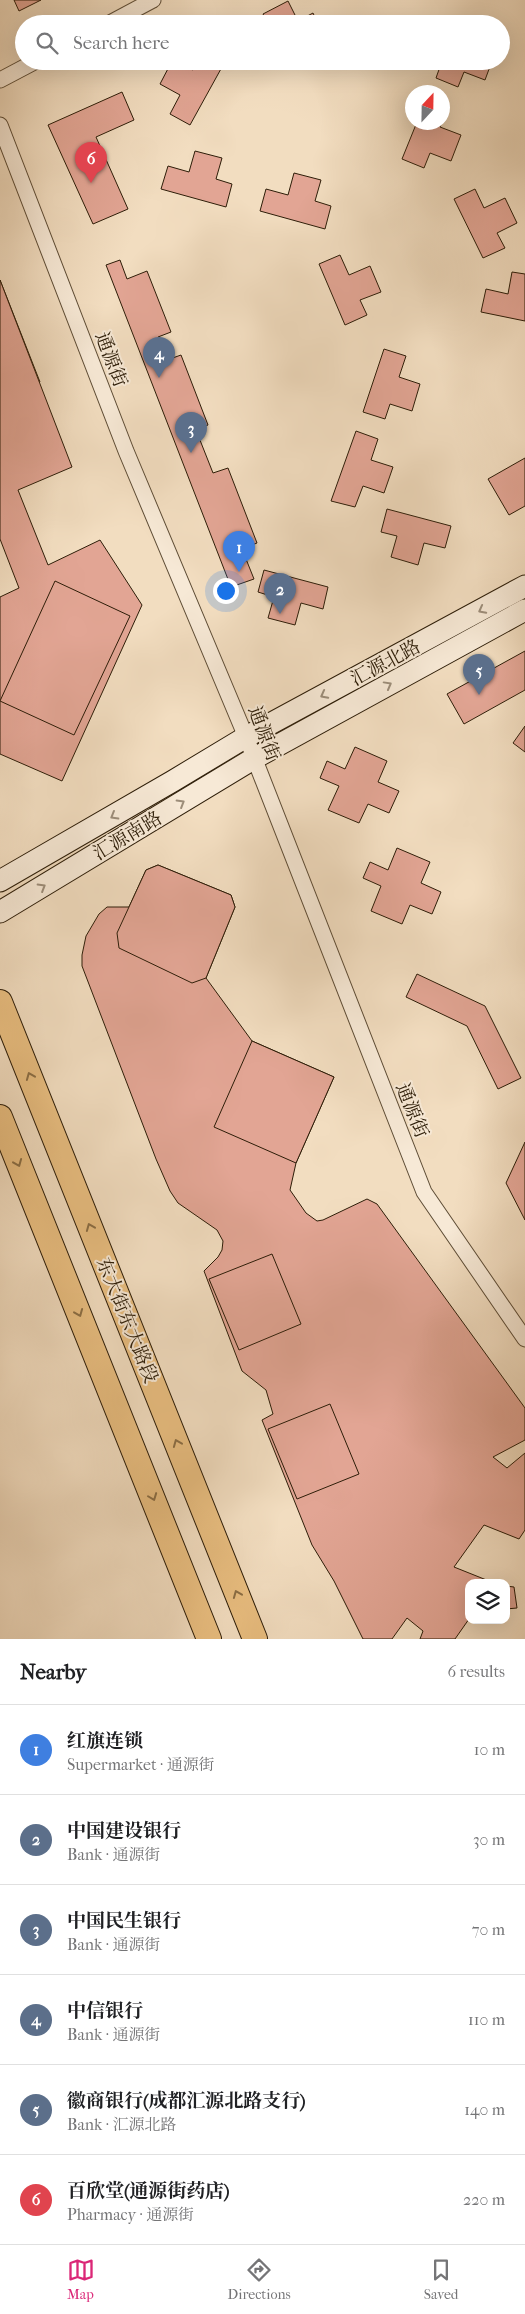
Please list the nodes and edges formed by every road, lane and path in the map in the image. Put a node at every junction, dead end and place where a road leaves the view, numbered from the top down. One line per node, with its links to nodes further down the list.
1 (153, 0): 2 (street)
2 (125, 15)
3 (19, 70): 4 (street)
4 (0, 80)
5 (0, 125): 8 (street, 通源街)
6 (525, 586): 8 (street, 汇源北路, one-way to 8)
7 (525, 610): 9 (street, 汇源北路, one-way to 7)
8 (246, 737): 9 (street, 通源街); 10 (street, 汇源南路, one-way to 10)
9 (253, 759): 11 (street, 汇源南路, one-way to 9); 14 (street, 通源街)
10 (0, 881)
11 (0, 912)
12 (0, 1002): 16 (main road, 东大街东大路段, one-way to 12)
13 (0, 1118): 15 (main road, one-way to 15)
14 (525, 1338)
15 (208, 1639)
16 (255, 1639)

